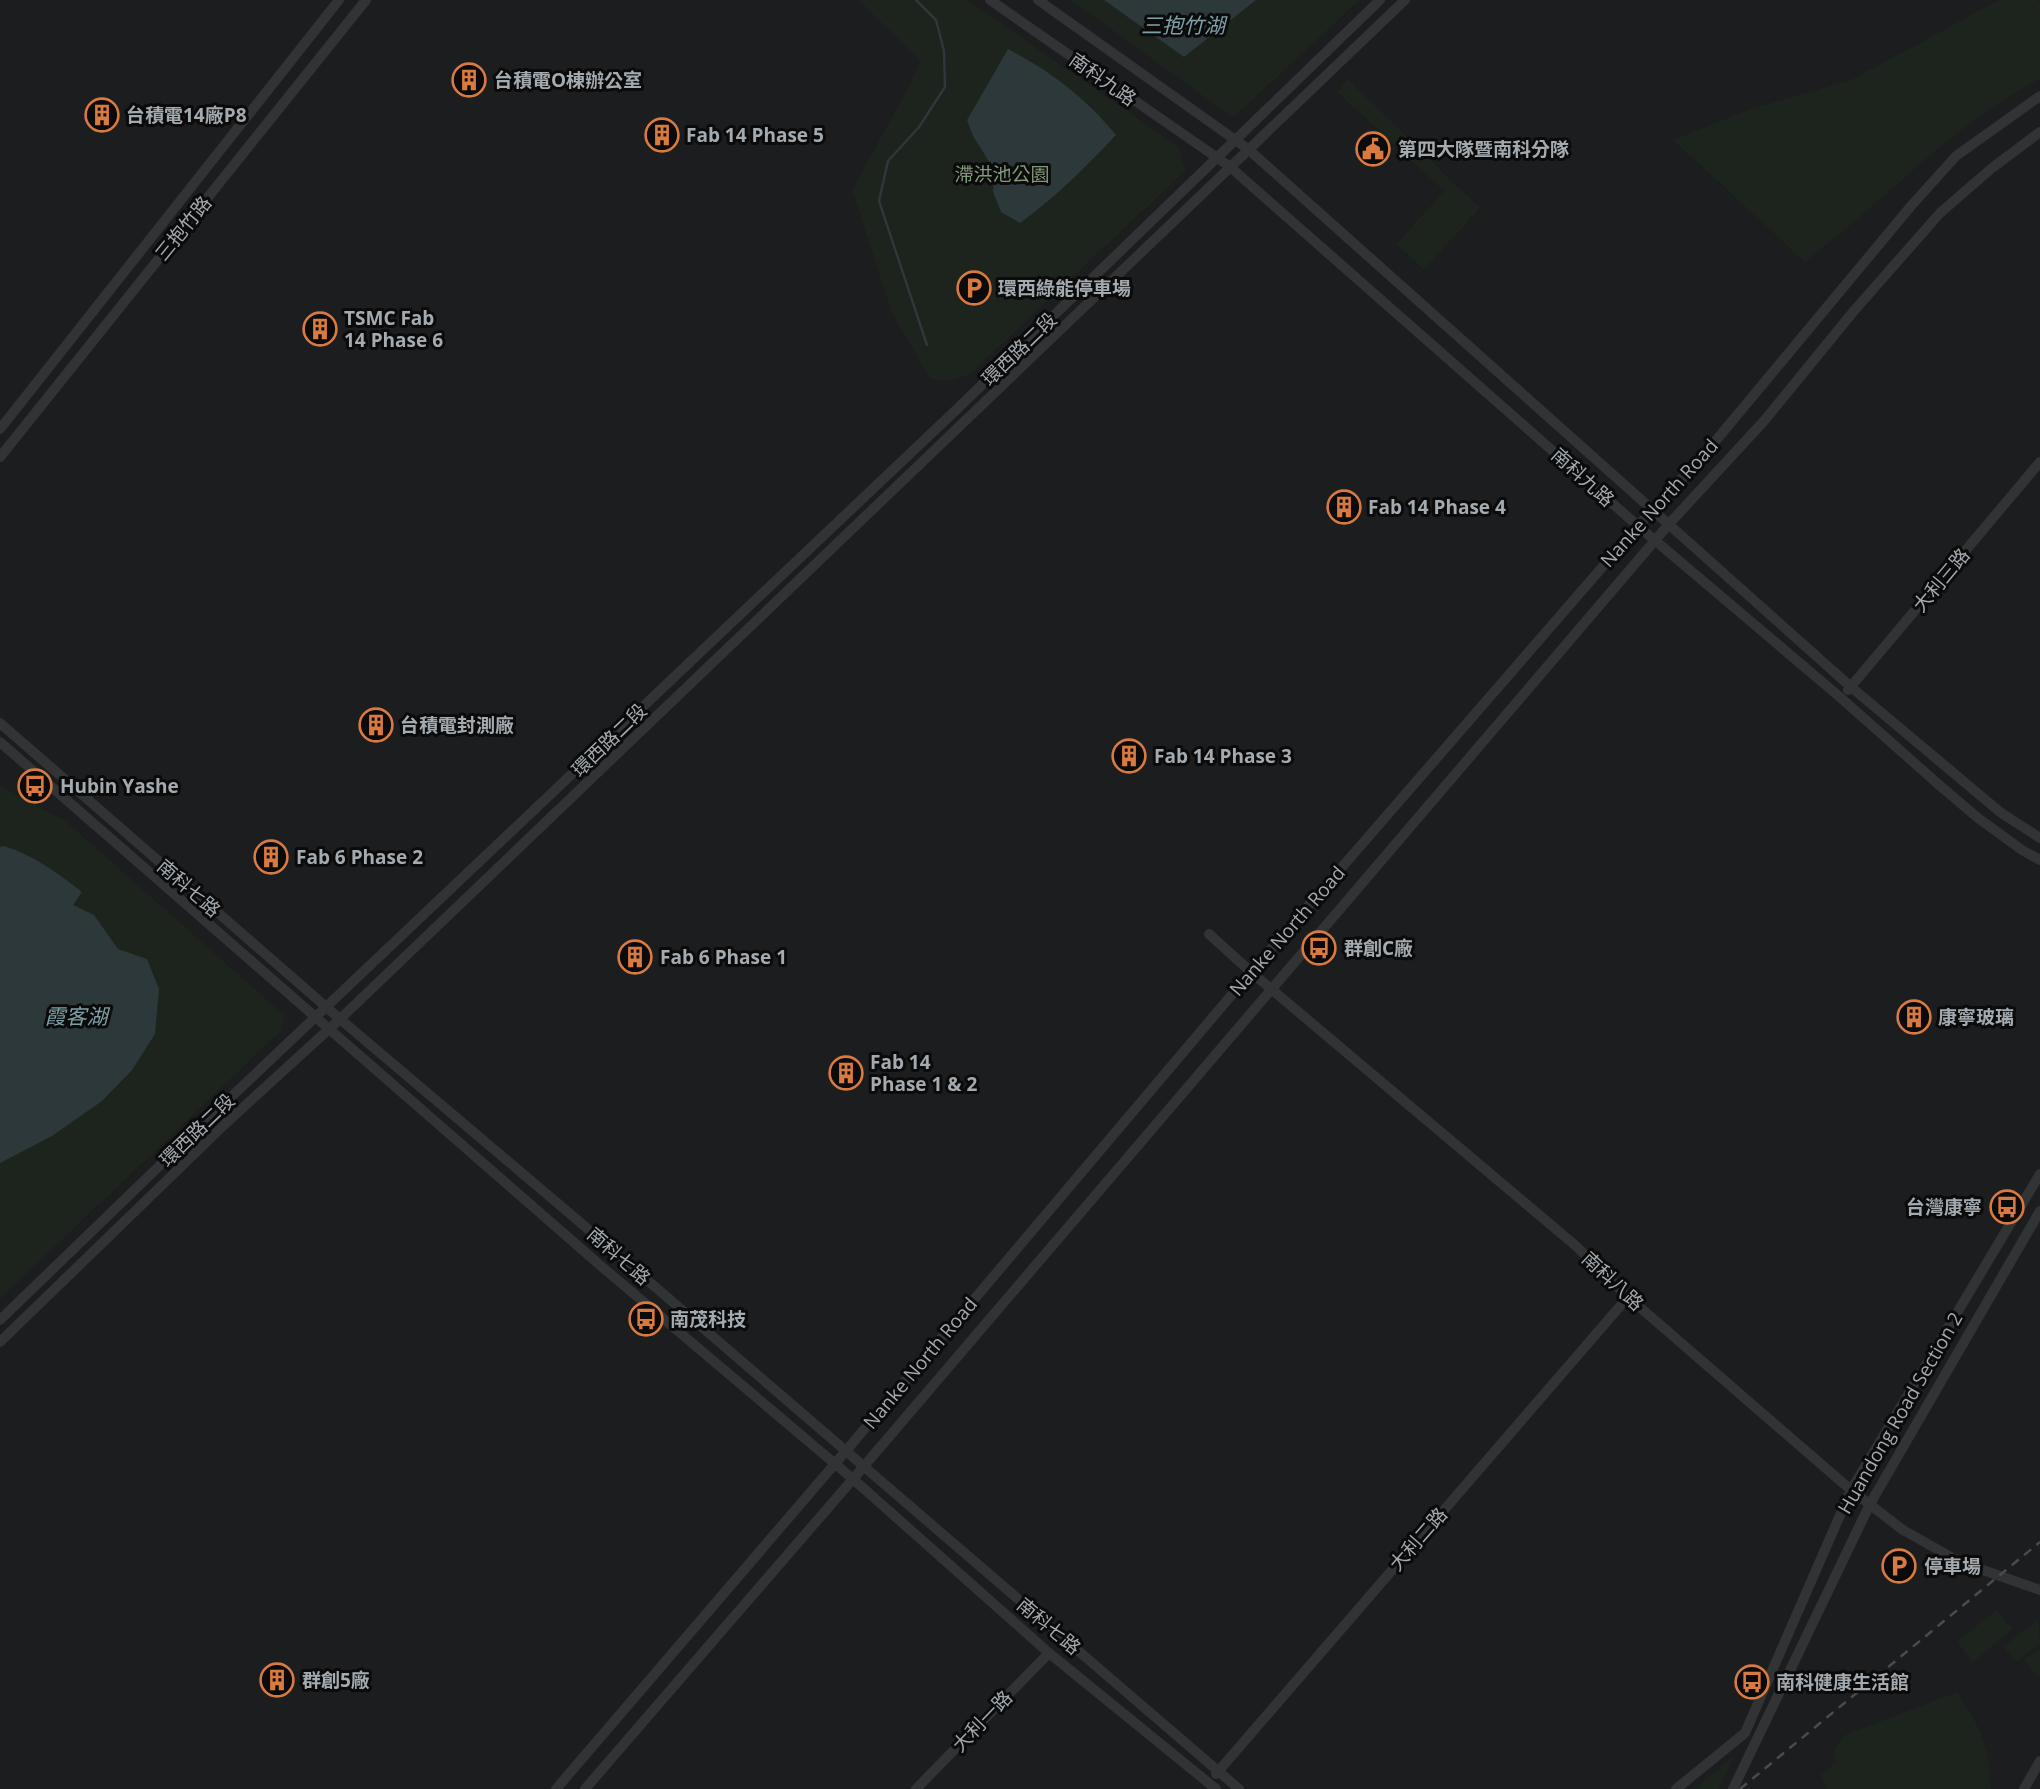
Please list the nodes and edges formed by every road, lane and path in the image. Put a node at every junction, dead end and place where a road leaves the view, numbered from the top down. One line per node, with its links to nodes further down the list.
1 (341, 0): 7 (street); 14 (street, 三抱竹路)
2 (366, 0): 7 (street, 三抱竹路)
3 (990, 0): 12 (street, 南科九路)
4 (1038, 0): 10 (street, 南科九路)
5 (1380, 0): 10 (street)
6 (1405, 0): 11 (street)
7 (356, 12): 15 (street, 三抱竹路)
8 (2040, 96): 17 (street, Nanke North Road)
9 (2040, 132): 18 (street, Nanke North Road)
10 (1234, 140): 11 (street, 南科九路); 12 (street, 環西路二段)
11 (1248, 149): 13 (street, 環西路二段); 17 (street, 南科九路)
12 (1216, 158): 13 (street, 南科九路); 30 (street, 環西路二段)
13 (1229, 166): 19 (street, 南科九路); 32 (street, 環西路二段)
14 (0, 429)
15 (0, 457)
16 (2040, 461): 21 (street, 大利三路)
17 (1653, 509): 18 (street, 南科九路); 19 (street, Nanke North Road)
18 (1669, 524): 20 (street, Nanke North Road); 21 (street, 南科九路)
19 (1638, 526): 20 (street, 南科九路); 28 (street, Nanke North Road)
20 (1657, 541): 22 (street, 南科九路); 29 (street, Nanke North Road)
21 (1851, 687): 22 (street, 大利三路); 25 (street, 南科九路)
22 (1841, 698): 26 (street, 南科九路)
23 (0, 723): 30 (street, 南科七路)
24 (0, 742): 31 (street, 南科七路)
25 (2040, 838)
26 (2040, 860)
27 (1209, 934): 28 (street, 南科八路)
28 (1251, 972): 29 (street, 南科八路); 39 (street, Nanke North Road)
29 (1273, 989): 36 (street, 南科八路); 41 (street, Nanke North Road)
30 (327, 1008): 31 (street, 環西路二段); 32 (street, 南科七路)
31 (315, 1019): 33 (street, 南科七路); 37 (street, 環西路二段)
32 (340, 1019): 33 (street, 環西路二段); 39 (street, 南科七路)
33 (328, 1030): 38 (street, 環西路二段); 40 (street, 南科七路)
34 (2040, 1174): 43 (street, Huandong Road Section 2)
35 (2040, 1211): 44 (street, Huandong Road Section 2)
36 (1628, 1297): 43 (street, 南科八路); 48 (street, 大利二路)
37 (0, 1320)
38 (0, 1342)
39 (845, 1452): 40 (street, Nanke North Road); 41 (street, 南科七路)
40 (835, 1464): 42 (street, 南科七路); 50 (street, Nanke North Road)
41 (863, 1468): 42 (street, Nanke North Road); 48 (street, 南科七路)
42 (853, 1479): 46 (street, 南科七路); 51 (street, Nanke North Road)
43 (1851, 1490): 44 (street, 南科八路); 54 (street, Huandong Road Section 2)
44 (1870, 1504): 45 (street, 南科八路); 55 (street, Huandong Road Section 2)
45 (2040, 1590)
46 (1049, 1653): 49 (street, 南科七路); 52 (street, 大利一路)
47 (2040, 1761): 56 (street)
48 (1219, 1771): 49 (street, 大利二路); 53 (street, 南科七路)
49 (1213, 1786)
50 (556, 1789)
51 (585, 1789)
52 (916, 1789)
53 (1239, 1789)
54 (1676, 1789)
55 (1733, 1789)
56 (2024, 1789)

